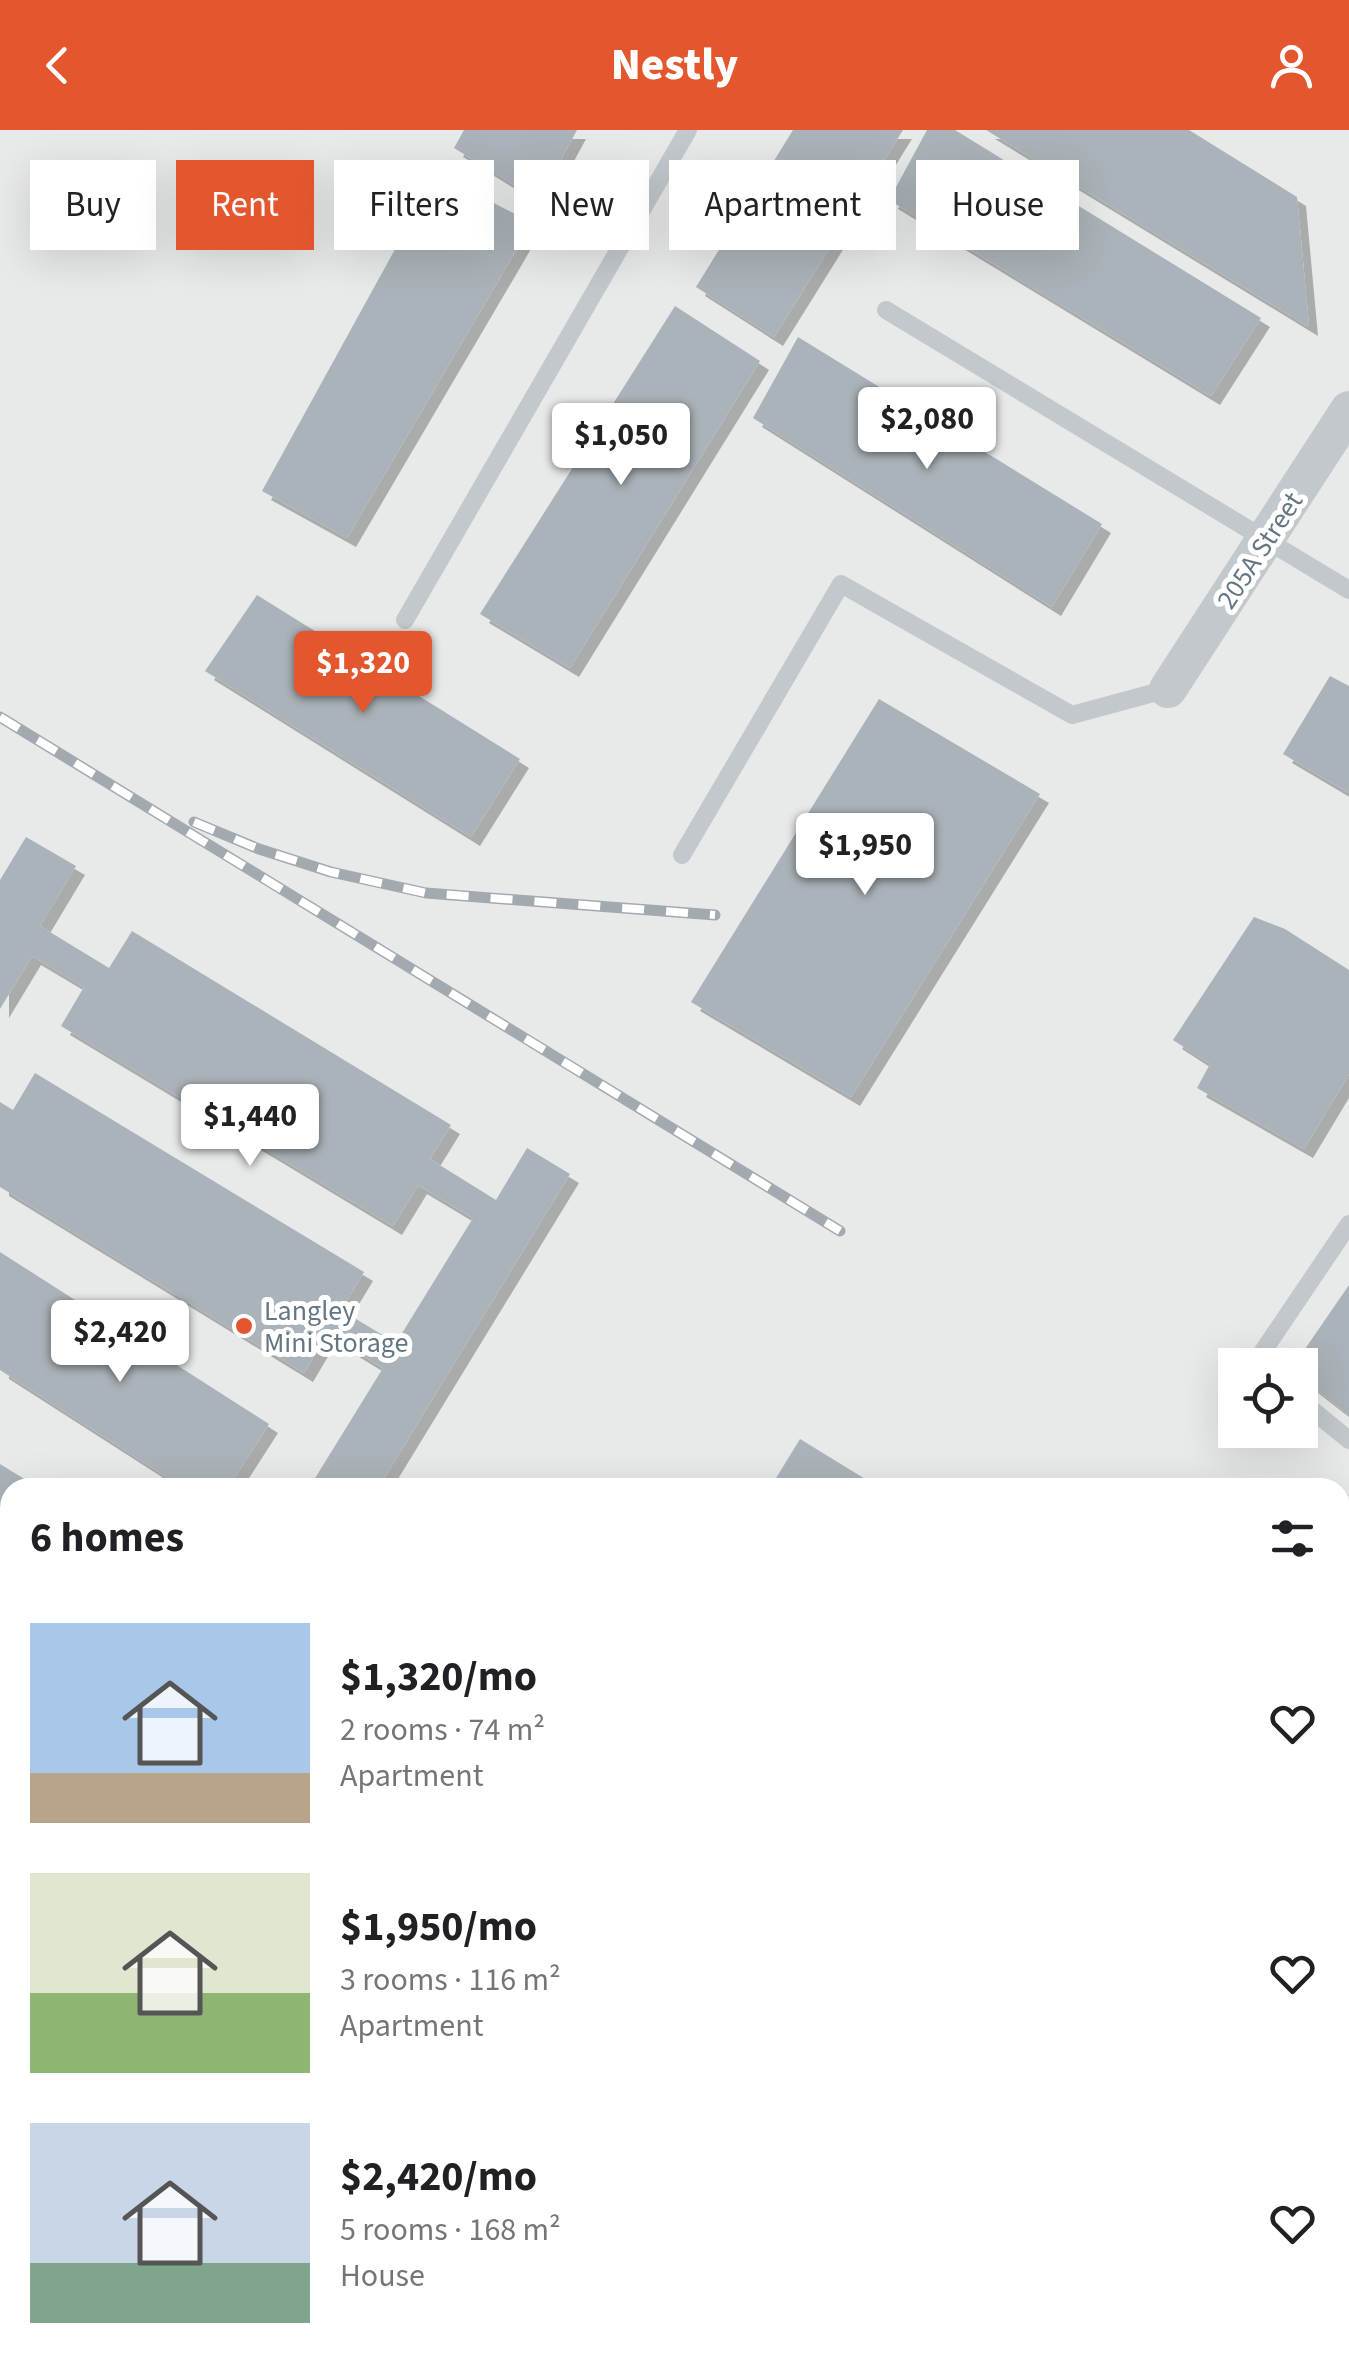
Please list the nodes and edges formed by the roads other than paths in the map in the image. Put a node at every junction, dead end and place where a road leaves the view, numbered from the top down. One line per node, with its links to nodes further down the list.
1 (688, 130): 6 (lane)
2 (886, 310): 4 (lane)
3 (1349, 410): 4 (street, 205A Street)
4 (1265, 540): 5 (lane); 7 (street, 205A Street)
5 (1349, 590)
6 (405, 620)
7 (1168, 689): 8 (lane)
8 (682, 855)
9 (1349, 1224): 10 (lane)
10 (1265, 1348)
11 (1318, 1415): 12 (lane)
12 (1349, 1440)

